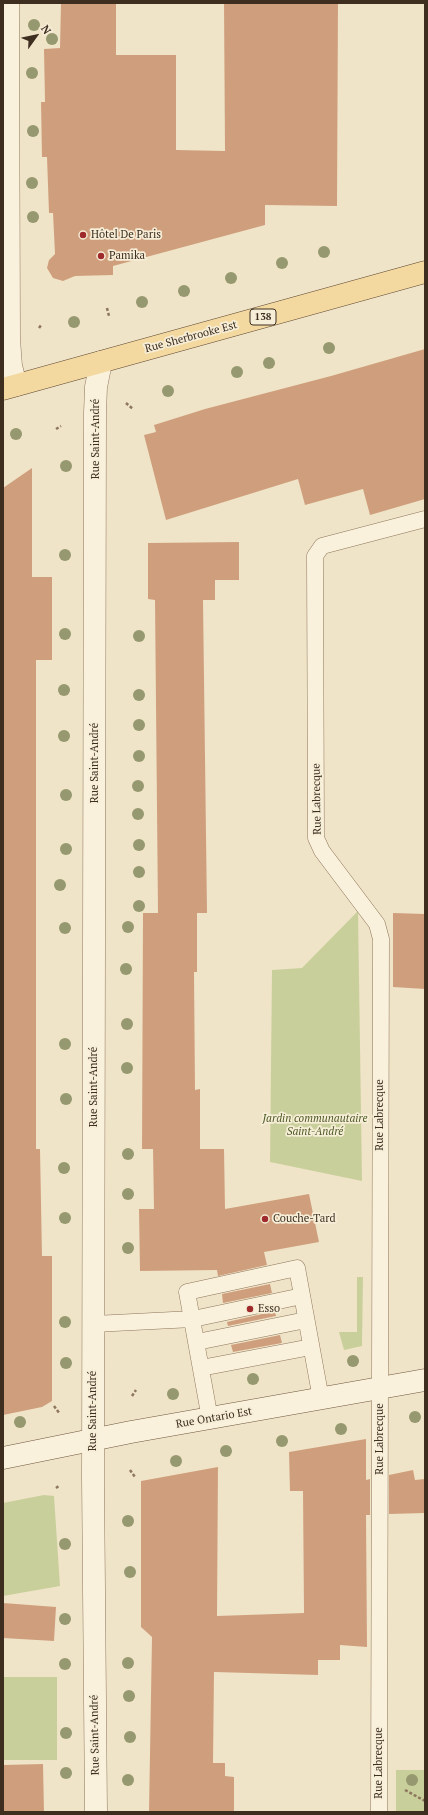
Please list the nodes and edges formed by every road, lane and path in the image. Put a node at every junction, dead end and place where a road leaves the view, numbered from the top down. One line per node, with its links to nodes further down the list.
1 (8, 3): 2 (street)
2 (6, 55): 9 (street)
3 (425, 272): 8 (main road, Rue Sherbrooke Est / 138)
4 (107, 308): 5 (path)
5 (109, 316)
6 (42, 324): 7 (path)
7 (39, 328)
8 (100, 362): 9 (main road, Rue Sherbrooke Est / 138); 18 (street, Rue Saint-André)
9 (9, 387)
10 (126, 403): 11 (path)
11 (133, 409)
12 (61, 426): 13 (path)
13 (56, 429)
14 (425, 519): 23 (lane, Rue Labrecque)
15 (302, 1296): 16 (lane); 16 (lane); 17 (lane)
16 (192, 1319): 18 (lane); 19 (lane)
17 (306, 1320): 19 (lane); 20 (lane)
18 (94, 1324): 30 (street, Rue Saint-André)
19 (197, 1342): 21 (lane)
20 (311, 1347): 21 (lane); 26 (lane)
21 (201, 1368): 29 (lane)
22 (425, 1380): 23 (street, Rue Ontario Est)
23 (379, 1388): 26 (street, Rue Ontario Est); 37 (lane, Rue Labrecque)
24 (136, 1390): 25 (path)
25 (132, 1396)
26 (321, 1399): 29 (street, Rue Ontario Est)
27 (54, 1406): 28 (path)
28 (60, 1414)
29 (210, 1419): 30 (street, Rue Ontario Est)
30 (94, 1440): 31 (street, Rue Ontario Est); 36 (street, Rue Saint-André)
31 (3, 1458)
32 (130, 1470): 33 (path)
33 (135, 1477)
34 (60, 1485): 35 (path)
35 (56, 1488)
36 (96, 1812)
37 (379, 1812)

